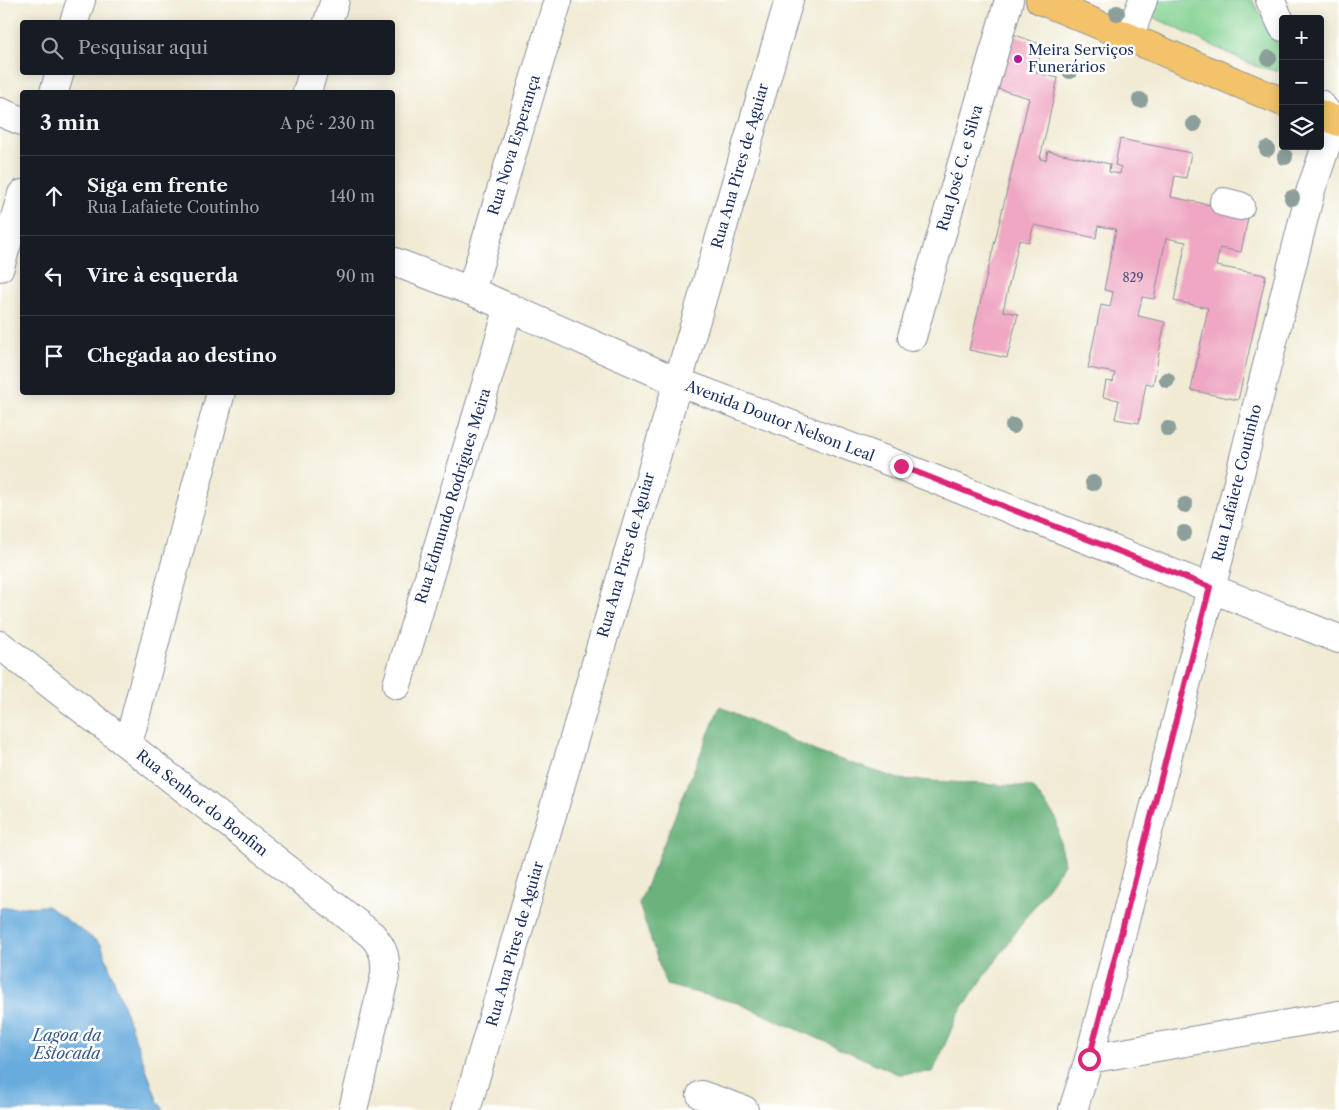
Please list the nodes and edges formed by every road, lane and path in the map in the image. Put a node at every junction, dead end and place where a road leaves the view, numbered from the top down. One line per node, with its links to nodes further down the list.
1 (81, 0): 10 (street)
2 (335, 0): 11 (street)
3 (558, 0): 24 (street, Rua Nova Esperança)
4 (789, 0): 27 (street, Rua Ana Pires de Aguiar)
5 (1009, 0): 26 (street, Rua José C. e Silva)
6 (1040, 0): 12 (main road)
7 (1143, 0): 12 (street)
8 (1270, 0): 9 (street)
9 (1279, 19)
10 (75, 20)
11 (329, 20)
12 (1129, 37): 17 (main road)
13 (59, 75): 15 (street)
14 (312, 75): 16 (street)
15 (55, 90)
16 (308, 90)
17 (1279, 100)
18 (0, 112): 20 (street)
19 (1327, 114): 29 (street, Rua Lafaiete Coutinho)
20 (20, 120)
21 (20, 201): 23 (street)
22 (395, 262): 24 (street, Avenida Doutor Nelson Leal)
23 (0, 267)
24 (471, 291): 25 (street, Avenida Doutor Nelson Leal)
25 (509, 307): 27 (street, Avenida Doutor Nelson Leal); 32 (street, Rua Edmundo Rodrigues Meira)
26 (912, 337)
27 (676, 381): 29 (street, Avenida Doutor Nelson Leal); 38 (street, Rua Ana Pires de Aguiar)
28 (220, 395): 33 (street, Rua Senhor do Bonfim)
29 (1210, 587): 30 (street, Avenida Doutor Nelson Leal); 35 (street, Rua Lafaiete Coutinho)
30 (1339, 638)
31 (0, 645): 33 (street)
32 (397, 685)
33 (128, 744): 37 (street, Rua Senhor do Bonfim)
34 (1339, 1015): 35 (street)
35 (1089, 1059): 40 (street, Rua Lafaiete Coutinho)
36 (701, 1095): 39 (street)
37 (353, 1110)
38 (466, 1110)
39 (744, 1110)
40 (1073, 1110)

